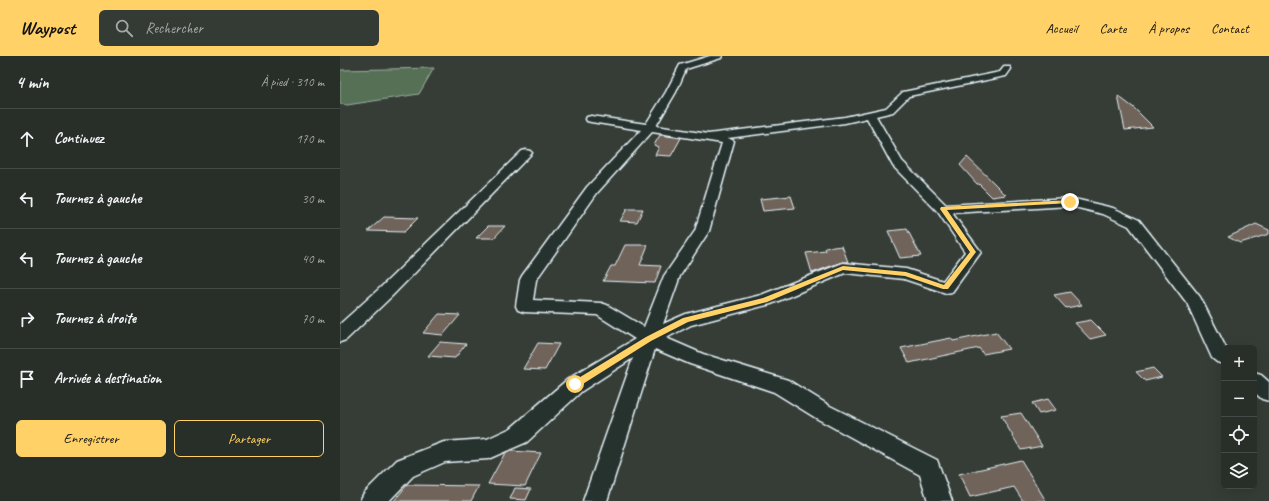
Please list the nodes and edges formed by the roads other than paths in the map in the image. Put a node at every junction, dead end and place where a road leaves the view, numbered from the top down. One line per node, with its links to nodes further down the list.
1 (718, 56): 5 (street)
2 (1008, 69): 3 (street)
3 (870, 115): 6 (street); 8 (street)
4 (591, 119): 5 (street)
5 (650, 127): 6 (street); 10 (street)
6 (708, 137): 10 (street)
7 (526, 153): 9 (street)
8 (943, 209): 10 (street); 11 (street)
9 (340, 335)
10 (649, 339): 14 (street); 15 (street); 16 (street)
11 (1221, 355)
12 (1257, 383): 13 (street)
13 (1269, 393)
14 (372, 501)
15 (595, 501)
16 (940, 501)

